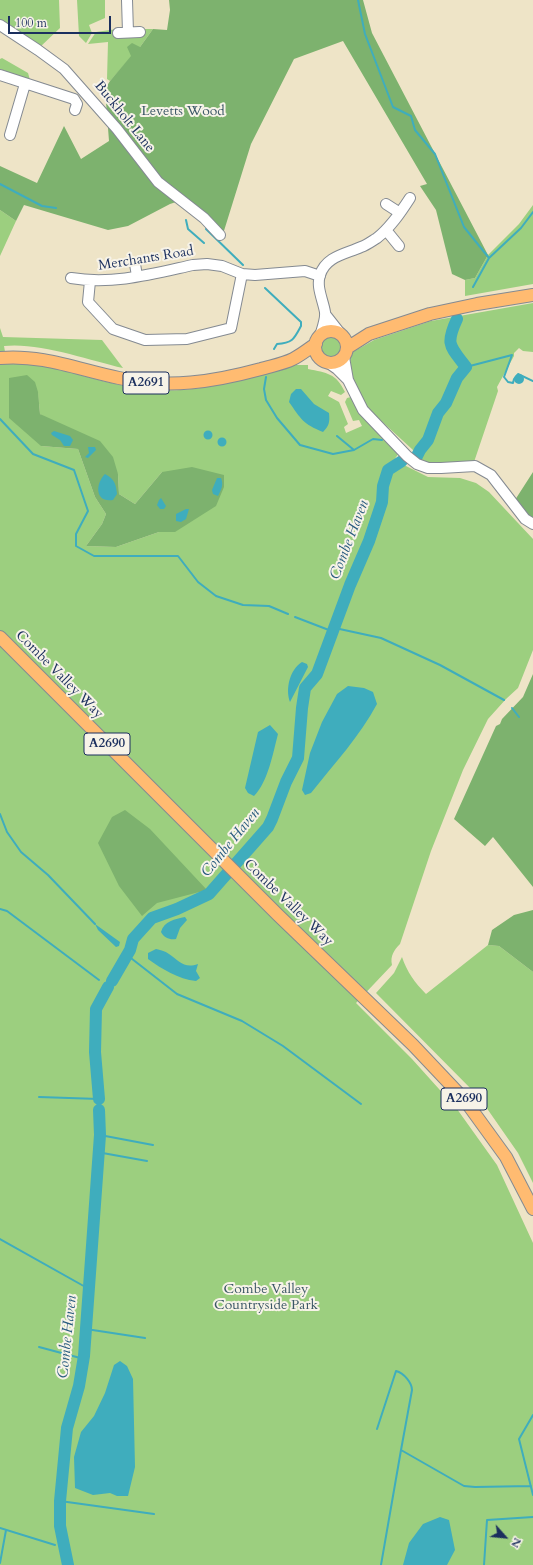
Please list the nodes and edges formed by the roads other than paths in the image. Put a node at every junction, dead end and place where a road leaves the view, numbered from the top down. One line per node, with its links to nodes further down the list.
1 (127, 0): 3 (street)
2 (0, 25): 12 (street, Buckholt Lane)
3 (140, 32)
4 (0, 74): 5 (street)
5 (25, 84): 6 (street); 7 (street)
6 (76, 110)
7 (10, 135)
8 (410, 198): 10 (street)
9 (386, 204): 10 (street)
10 (400, 213): 11 (street)
11 (386, 230): 13 (street); 17 (street)
12 (220, 235)
13 (399, 246)
14 (135, 264): 16 (street)
15 (242, 274): 16 (street, Merchants Road); 17 (street, Merchants Road); 19 (street)
16 (137, 276): 19 (street, Merchants Road)
17 (320, 276): 21 (street)
18 (72, 278): 19 (street, Merchants Road)
19 (90, 281)
20 (533, 295): 23 (main road)
21 (325, 314): 22 (street); 24 (street)
22 (341, 334): 23 (main road); 24 (main road); 25 (main road)
23 (369, 334): 25 (main road)
24 (318, 340): 27 (main road, A2691); 28 (main road)
25 (346, 352): 28 (main road); 29 (street)
26 (0, 358): 27 (main road, A2691)
27 (293, 359): 28 (main road, A2691)
28 (324, 361): 29 (street)
29 (348, 380): 30 (street)
30 (533, 524)
31 (0, 637): 32 (main road, Combe Valley Way / A2690)
32 (533, 1209)

